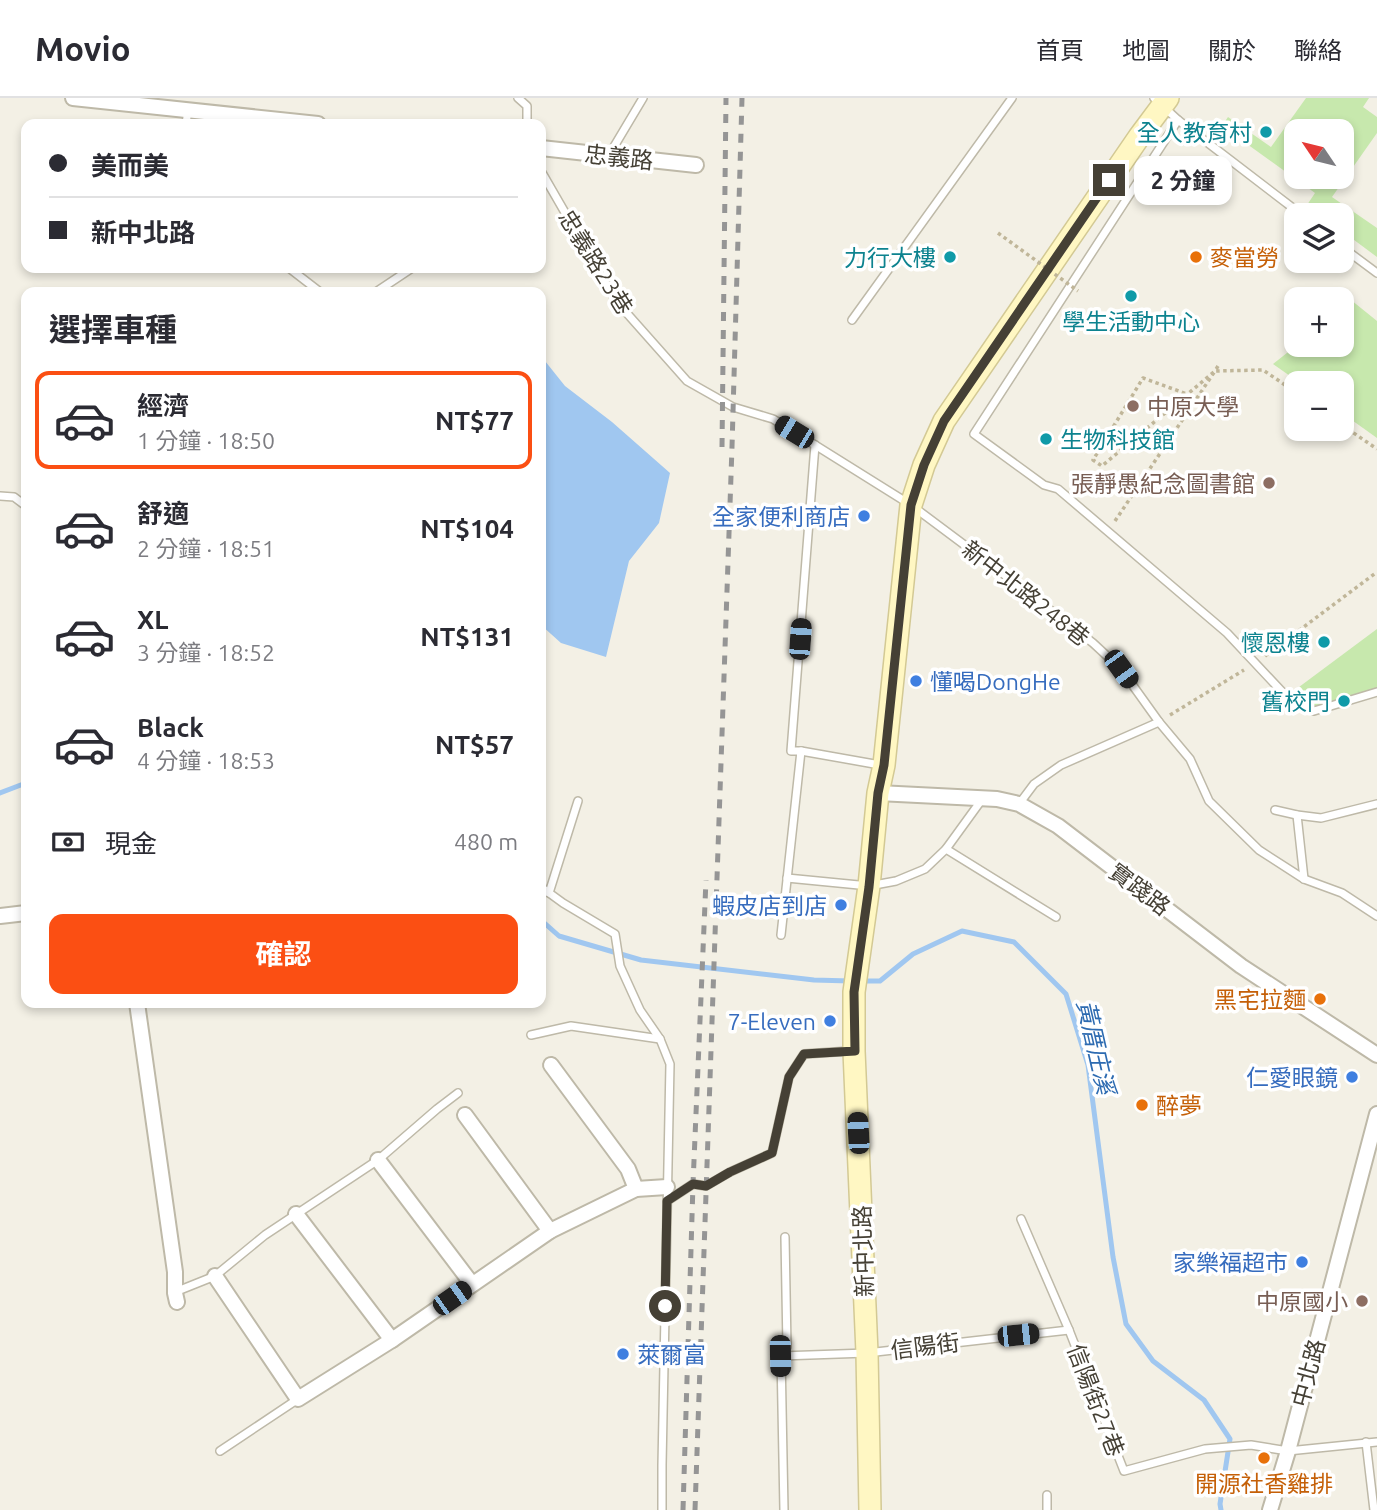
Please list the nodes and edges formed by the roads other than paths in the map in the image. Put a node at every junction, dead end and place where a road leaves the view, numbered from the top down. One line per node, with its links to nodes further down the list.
1 (74, 98): 8 (street)
2 (519, 98): 7 (lane)
3 (532, 98): 7 (lane)
4 (643, 98): 13 (lane)
5 (1012, 98): 23 (lane)
6 (1161, 101): 11 (lane); 27 (street)
7 (527, 106): 10 (lane)
8 (187, 117): 9 (street)
9 (224, 119)
10 (527, 119)
11 (1178, 120): 16 (lane); 28 (lane)
12 (546, 149): 13 (street, 忠義路)
13 (609, 156): 14 (street, 忠義路)
14 (696, 165)
15 (546, 180): 24 (lane, 忠義路23巷)
16 (1285, 203)
17 (1354, 256): 20 (lane)
18 (295, 273): 21 (lane)
19 (404, 273): 22 (lane)
20 (1377, 273)
21 (314, 287)
22 (384, 287)
23 (852, 320)
24 (815, 445): 27 (lane, 新中北路248巷); 30 (lane)
25 (0, 496): 26 (lane)
26 (21, 502)
27 (911, 505): 29 (lane, 新中北路248巷); 31 (street)
28 (1377, 692)
29 (1159, 722): 35 (lane); 41 (lane, 新中北路248巷)
30 (801, 751): 31 (lane); 40 (lane)
31 (884, 765): 32 (street)
32 (878, 793): 33 (street, 實踐路); 42 (street)
33 (984, 798): 35 (street, 實踐路); 39 (lane)
34 (578, 801): 44 (lane)
35 (1019, 804): 54 (street, 實踐路)
36 (1377, 804): 38 (lane)
37 (1275, 810): 38 (lane)
38 (1297, 816): 41 (lane)
39 (946, 849): 42 (lane); 48 (lane)
40 (786, 878): 42 (lane); 49 (lane)
41 (1304, 879): 47 (lane, 新中北路248巷)
42 (869, 887): 53 (street, 新中北路)
43 (546, 891): 44 (lane)
44 (549, 893): 52 (lane)
45 (21, 914): 46 (street)
46 (0, 916)
47 (1377, 916)
48 (1056, 917)
49 (781, 935)
50 (138, 1008): 68 (street)
51 (531, 1035): 52 (lane)
52 (660, 1039): 61 (lane)
53 (855, 1051): 61 (lane); 71 (street, 新中北路)
54 (1377, 1055)
55 (551, 1065): 60 (street)
56 (458, 1093): 59 (lane)
57 (1377, 1114): 77 (street, 中北路)
58 (465, 1115): 64 (street)
59 (377, 1160): 62 (lane); 67 (street)
60 (636, 1189): 61 (street); 64 (street)
61 (667, 1194): 79 (lane)
62 (296, 1214): 66 (lane); 70 (street)
63 (1021, 1219): 69 (lane)
64 (550, 1231): 67 (street)
65 (785, 1237): 72 (lane)
66 (215, 1276): 68 (lane); 73 (street)
67 (472, 1284): 70 (street)
68 (176, 1297)
69 (1069, 1330): 71 (lane, 信陽街); 77 (lane, 信陽街27巷)
70 (392, 1340): 73 (street)
71 (867, 1353): 72 (lane, 信陽街); 81 (street, 新中北路)
72 (780, 1356): 80 (lane)
73 (298, 1399): 76 (lane)
74 (1377, 1441): 75 (lane, 信陽街27巷)
75 (1366, 1443): 77 (lane, 信陽街27巷); 84 (lane)
76 (220, 1451)
77 (1288, 1451): 83 (street, 中北路)
78 (1046, 1495): 82 (lane)
79 (663, 1510)
80 (784, 1510)
81 (870, 1510)
82 (1047, 1510)
83 (1270, 1510)
84 (1374, 1510)

